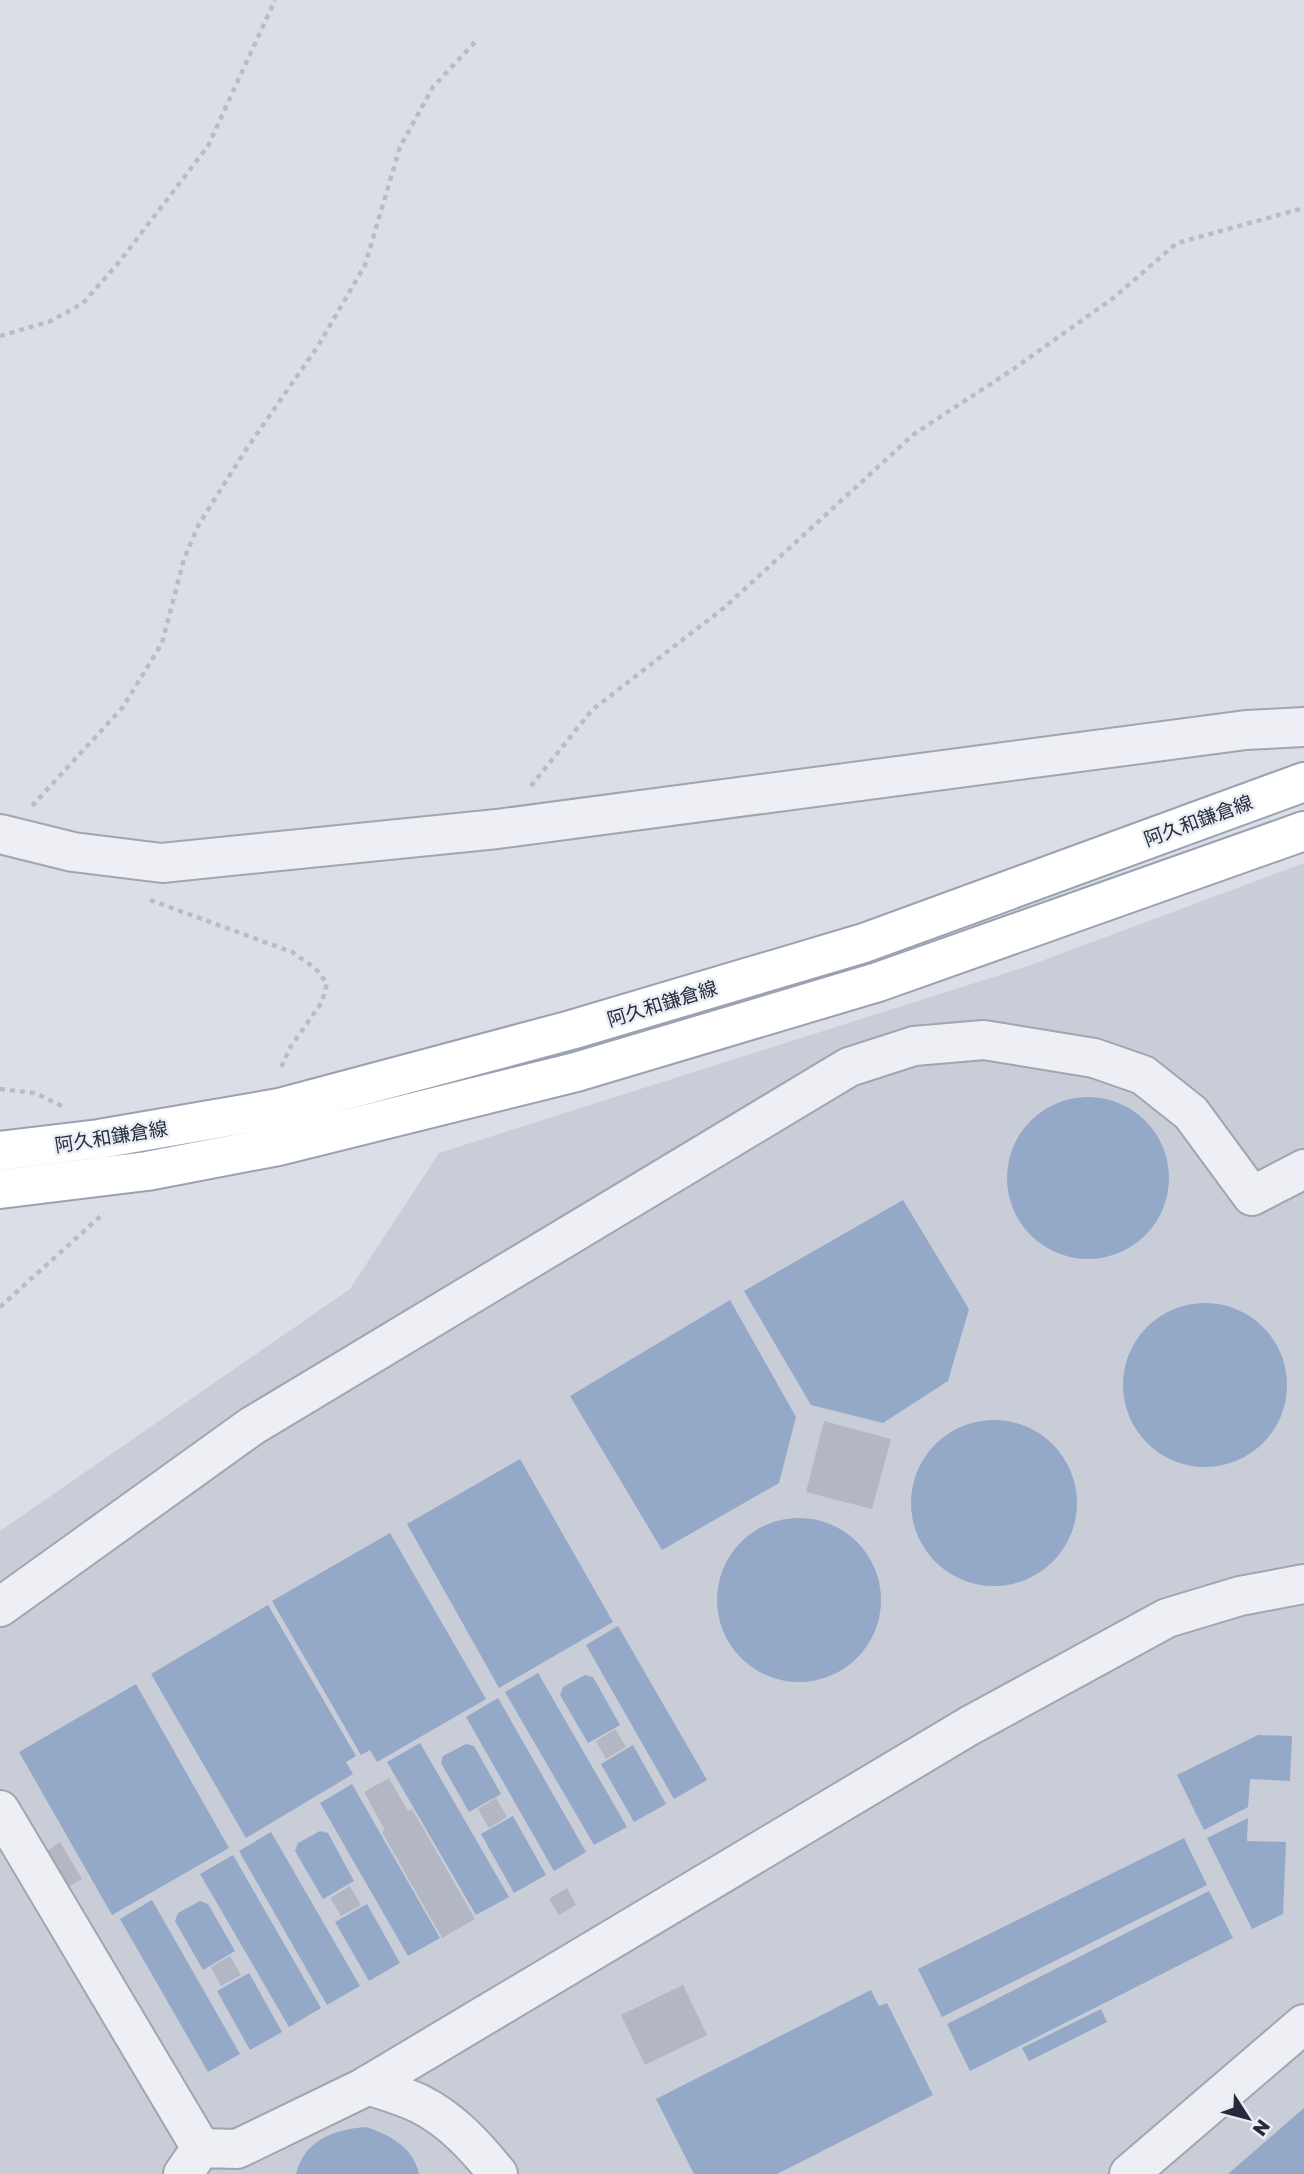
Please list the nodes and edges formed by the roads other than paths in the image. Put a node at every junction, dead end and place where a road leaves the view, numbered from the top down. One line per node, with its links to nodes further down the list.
1 (1304, 727): 4 (street)
2 (1304, 782): 5 (main road, 阿久和鎌倉線)
3 (1304, 831): 7 (main road, 阿久和鎌倉線)
4 (3, 835)
5 (0, 1151)
6 (1304, 1169): 9 (street)
7 (0, 1189)
8 (1304, 1584): 12 (street)
9 (0, 1606)
10 (0, 1810): 13 (street)
11 (1304, 2024): 15 (street)
12 (368, 2085): 13 (street); 14 (street)
13 (192, 2161)
14 (498, 2174)
15 (1129, 2174)

